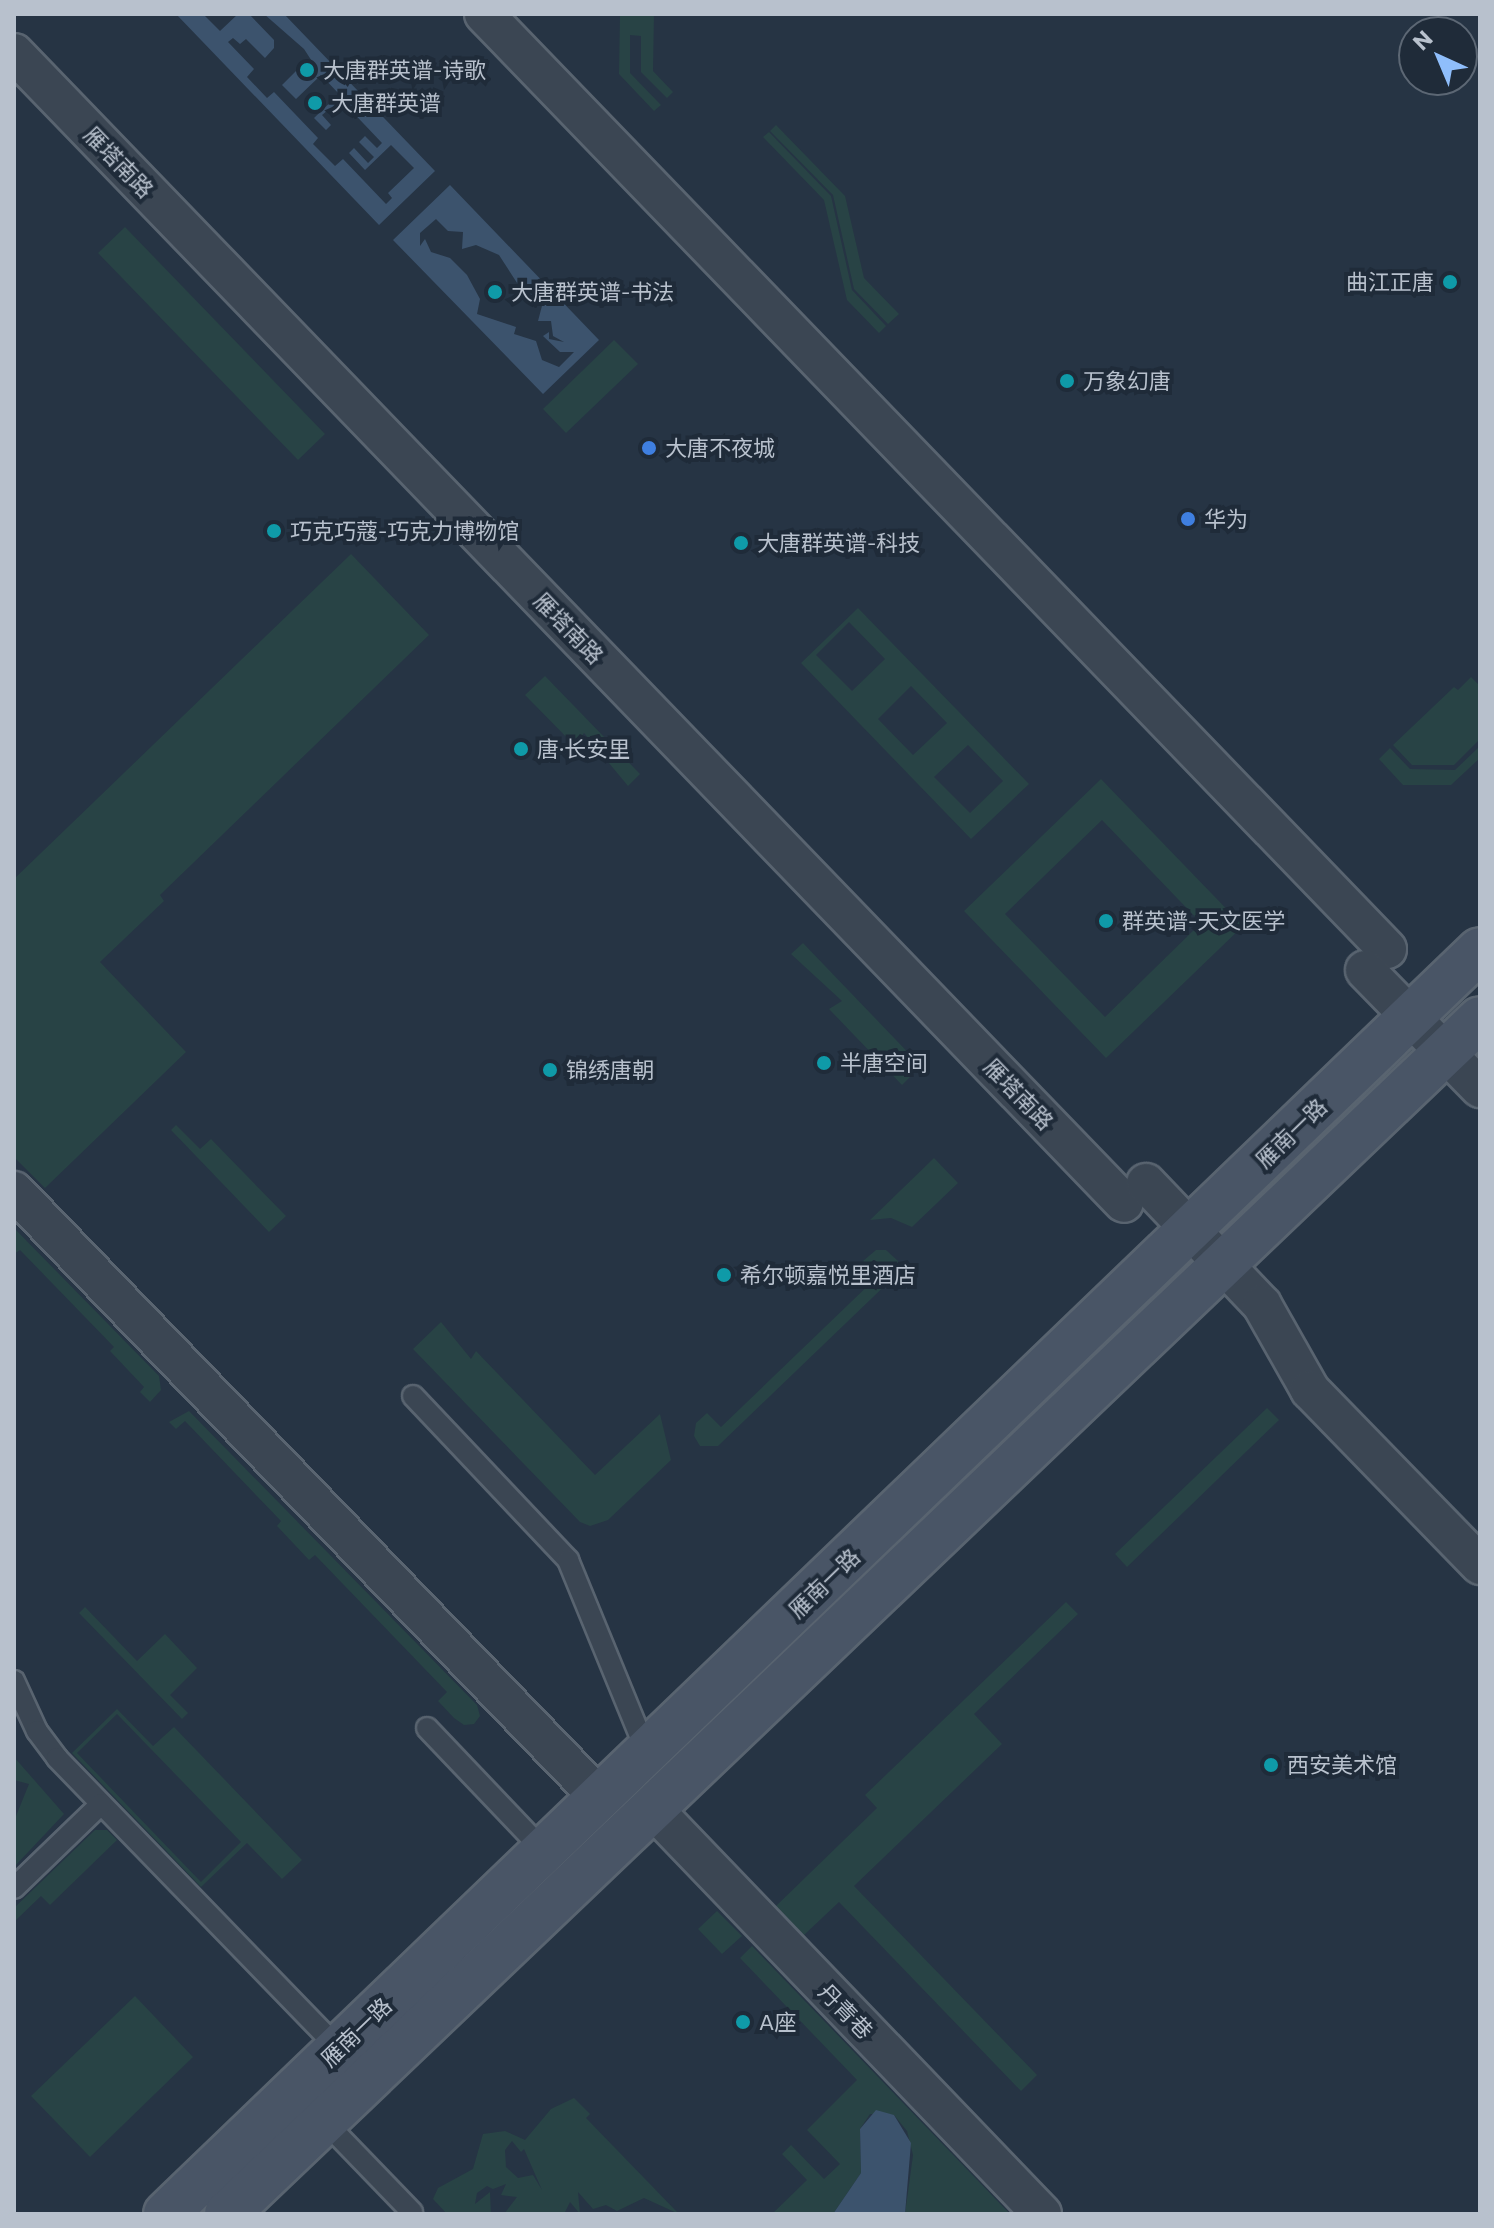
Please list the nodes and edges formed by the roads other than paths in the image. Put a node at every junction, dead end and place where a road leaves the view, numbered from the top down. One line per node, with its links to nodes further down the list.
1 (484, 14): 4 (street)
2 (14, 53): 9 (street, 雁塔南路)
3 (1480, 950): 4 (main road, 雁南一路)
4 (1411, 1017): 6 (street); 9 (main road, 雁南一路)
5 (1480, 1019): 6 (main road, 雁南一路)
6 (1445, 1053): 7 (street); 10 (main road, 雁南一路)
7 (1480, 1088)
8 (14, 1191): 16 (street)
9 (1190, 1229): 10 (street, 雁塔南路); 15 (main road, 雁南一路)
10 (1224, 1264): 12 (street, 雁塔南路); 18 (main road, 雁南一路)
11 (413, 1396): 15 (lane)
12 (1480, 1565)
13 (14, 1681): 17 (lane)
14 (427, 1728): 19 (lane)
15 (647, 1753): 16 (main road, 雁南一路)
16 (601, 1799): 19 (main road, 雁南一路)
17 (101, 1804): 20 (lane); 21 (lane)
18 (652, 1808): 22 (main road, 雁南一路); 26 (street, 丹青巷)
19 (545, 1852): 21 (main road, 雁南一路)
20 (14, 1888)
21 (338, 2048): 24 (main road, 雁南一路)
22 (324, 2121): 23 (lane); 25 (main road, 雁南一路)
23 (412, 2212)
24 (166, 2214)
25 (227, 2214)
26 (1042, 2214)

